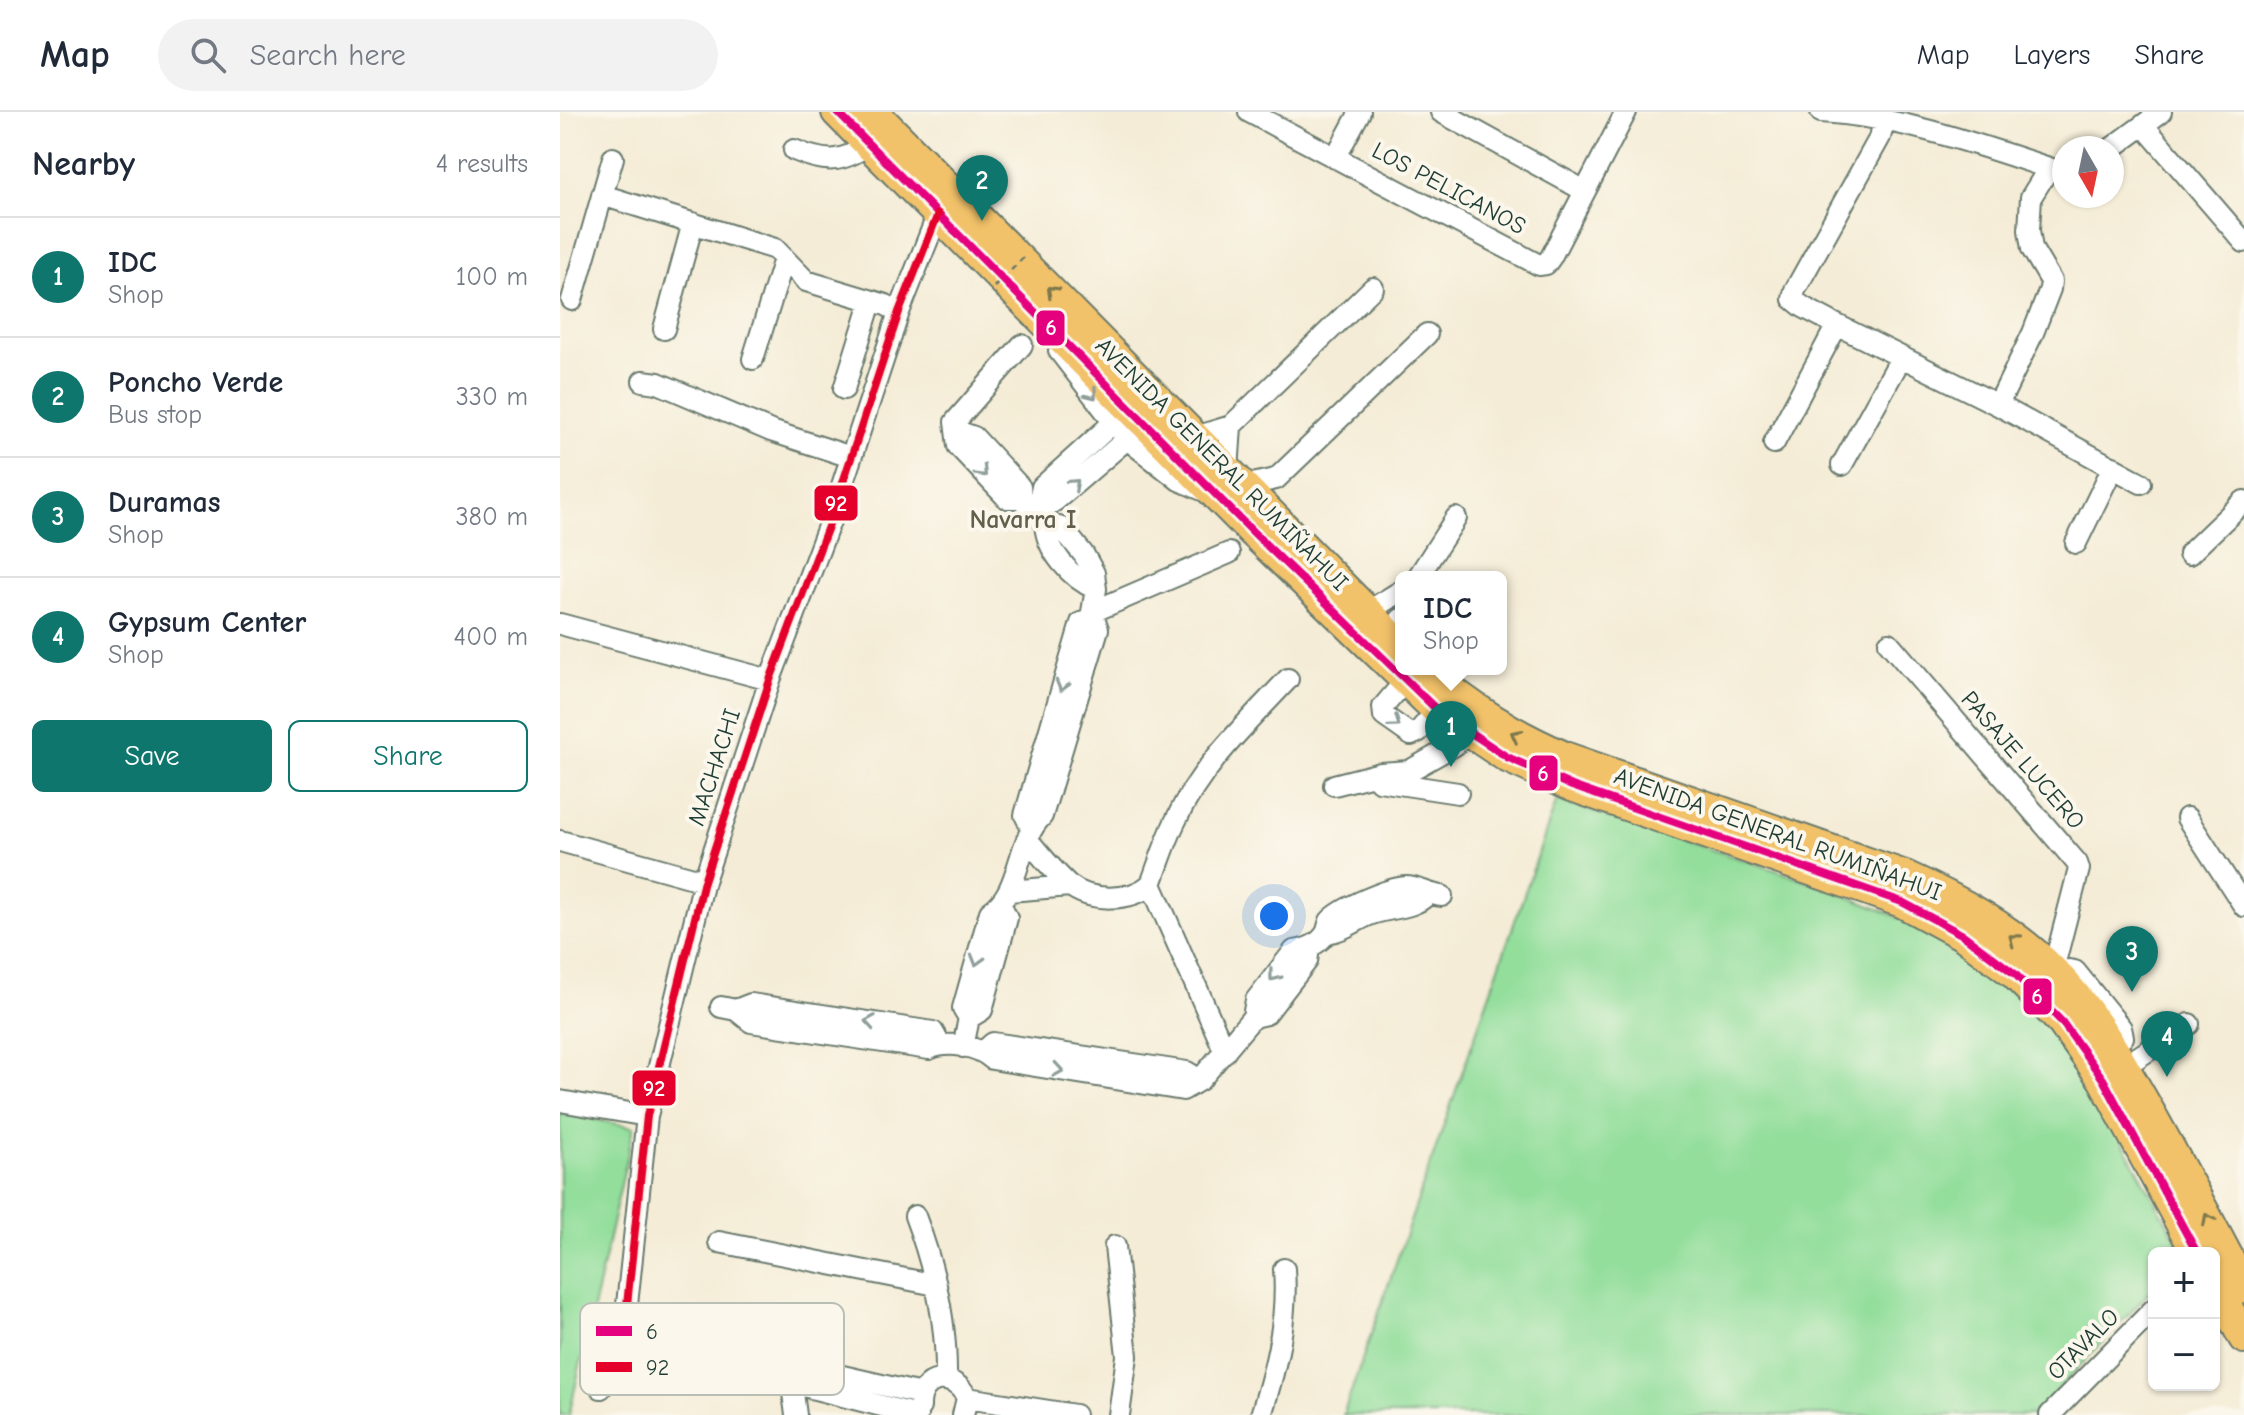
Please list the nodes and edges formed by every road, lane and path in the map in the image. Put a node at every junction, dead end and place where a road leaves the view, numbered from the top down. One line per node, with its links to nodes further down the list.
1 (837, 112): 12 (highway, AVENIDA GENERAL RUMIÑAHUI)
2 (873, 112): 42 (highway, AVENIDA GENERAL RUMIÑAHUI, one-way to 2)
3 (1249, 112): 15 (street, LOS PELICANOS)
4 (1360, 112): 15 (street)
5 (1441, 112): 18 (street)
6 (1626, 112): 18 (street)
7 (1821, 112): 9 (street)
8 (2161, 112): 10 (street)
9 (1885, 119): 16 (street); 30 (street)
10 (2144, 126): 11 (street); 22 (street)
11 (2124, 140)
12 (869, 144): 13 (street); 20 (highway, AVENIDA GENERAL RUMIÑAHUI)
13 (794, 150)
14 (613, 158): 19 (street)
15 (1335, 158): 18 (street, LOS PELICANOS)
16 (2052, 168)
17 (2052, 175): 39 (street)
18 (1585, 191)
19 (602, 195): 21 (street); 27 (street)
20 (938, 214): 29 (street, MACHACHI); 32 (highway, AVENIDA GENERAL RUMIÑAHUI)
21 (693, 223): 24 (street); 31 (street)
22 (2244, 242)
23 (1028, 253): 25 (path, bridge)
24 (784, 259): 28 (street); 36 (street)
25 (994, 287)
26 (1373, 288): 41 (street)
27 (572, 300)
28 (871, 302): 29 (street); 38 (street)
29 (899, 312): 45 (street, MACHACHI)
30 (1837, 325): 35 (street); 44 (street)
31 (664, 329)
32 (1051, 329): 40 (street, one-way to 40); 50 (highway, AVENIDA GENERAL RUMIÑAHUI)
33 (1427, 334): 48 (street)
34 (1022, 345): 52 (street)
35 (1901, 358): 39 (street); 46 (street)
36 (753, 359)
37 (643, 381): 45 (street)
38 (844, 389)
39 (1998, 405): 47 (street)
40 (1114, 422): 43 (street); 52 (street)
41 (1231, 426): 42 (street); 50 (street)
42 (1195, 437): 50 (highway, AVENIDA GENERAL RUMIÑAHUI)
43 (1127, 439): 50 (street); 52 (street, one-way to 43)
44 (1774, 443)
45 (851, 457): 68 (street, MACHACHI)
46 (1842, 465)
47 (2113, 467): 49 (street); 55 (street)
48 (1276, 479): 50 (street); 53 (street)
49 (2141, 483)
50 (1229, 484): 53 (highway, AVENIDA GENERAL RUMIÑAHUI); 65 (highway, AVENIDA GENERAL RUMIÑAHUI)
51 (2244, 501): 57 (street)
52 (1041, 517): 61 (street)
53 (1275, 518): 60 (highway, AVENIDA GENERAL RUMIÑAHUI)
54 (1456, 518): 58 (street)
55 (2076, 543)
56 (1229, 553): 61 (street)
57 (2189, 554)
58 (1422, 571)
59 (1395, 595): 60 (street)
60 (1367, 612): 63 (highway, AVENIDA GENERAL RUMIÑAHUI)
61 (1092, 616): 75 (street)
62 (560, 624): 68 (street)
63 (1395, 632)
64 (1889, 643): 83 (street, PASAJE LUCERO)
65 (1395, 654)
66 (1415, 675): 69 (highway, AVENIDA GENERAL RUMIÑAHUI); 69 (street, one-way to 69); 83 (highway, AVENIDA GENERAL RUMIÑAHUI, one-way to 66)
67 (1288, 679): 78 (street)
68 (770, 680): 77 (street, MACHACHI)
69 (1437, 710): 70 (highway, AVENIDA GENERAL RUMIÑAHUI)
70 (1468, 732): 71 (street); 94 (highway, AVENIDA GENERAL RUMIÑAHUI)
71 (1359, 779): 72 (street); 73 (street)
72 (1334, 785)
73 (1458, 793)
74 (2187, 818): 82 (street)
75 (1029, 833): 79 (street); 81 (street)
76 (560, 841): 77 (street)
77 (704, 881): 90 (street, MACHACHI)
78 (1151, 884): 79 (street); 87 (street)
79 (1070, 886): 81 (street)
80 (1435, 895): 87 (street)
81 (1005, 898): 86 (street)
82 (2244, 906)
83 (2055, 973): 88 (highway, AVENIDA GENERAL RUMIÑAHUI)
84 (729, 1009): 86 (street)
85 (2189, 1024): 88 (street)
86 (963, 1047): 87 (street)
87 (1225, 1052)
88 (2118, 1057): 97 (highway, AVENIDA GENERAL RUMIÑAHUI, one-way to 88)
89 (560, 1101): 90 (street)
90 (647, 1116): 99 (street, MACHACHI)
91 (915, 1216): 96 (street)
92 (719, 1242): 96 (street)
93 (1115, 1246): 110 (street)
94 (2194, 1247)
95 (1284, 1269): 111 (street)
96 (936, 1285): 102 (street)
97 (2244, 1288)
98 (2220, 1295): 101 (highway)
99 (627, 1303)
100 (2148, 1315): 112 (street, OTAVALO)
101 (2244, 1338)
102 (946, 1379): 105 (street); 106 (street)
103 (844, 1388): 105 (street)
104 (794, 1395): 107 (street)
105 (921, 1408)
106 (965, 1408): 108 (street); 109 (street)
107 (796, 1415)
108 (990, 1415)
109 (1075, 1415)
110 (1119, 1415)
111 (1261, 1415)
112 (2050, 1415)

